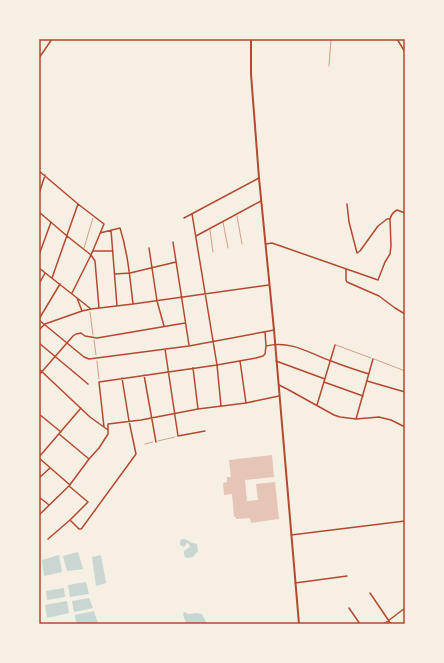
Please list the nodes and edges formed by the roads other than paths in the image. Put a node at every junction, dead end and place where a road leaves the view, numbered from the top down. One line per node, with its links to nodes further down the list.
1 (52, 39): 7 (street)
2 (251, 39): 12 (main road)
3 (331, 39): 9 (lane)
4 (396, 39): 6 (street)
5 (39, 50): 7 (street)
6 (405, 52)
7 (43, 53): 8 (street)
8 (39, 58)
9 (329, 66)
10 (39, 171): 11 (street)
11 (45, 175): 13 (street); 15 (street)
12 (259, 178): 14 (main road); 19 (street)
13 (39, 194)
14 (261, 200): 20 (street); 33 (main road)
15 (78, 204): 21 (street); 29 (street)
16 (347, 204): 23 (street)
17 (39, 212): 25 (street)
18 (405, 213): 23 (street)
19 (192, 214): 22 (street); 30 (street)
20 (237, 214): 24 (street); 32 (lane)
21 (93, 216): 28 (street); 36 (lane)
22 (184, 218)
23 (390, 219): 45 (street)
24 (223, 221): 26 (street); 35 (lane)
25 (51, 222): 29 (street); 40 (street)
26 (210, 229): 30 (street); 39 (lane)
27 (111, 230): 28 (street); 37 (street); 47 (street)
28 (100, 233): 38 (street)
29 (67, 236): 36 (street); 49 (street)
30 (196, 236): 54 (street)
31 (173, 242): 42 (street)
32 (242, 244)
33 (266, 244): 45 (street); 52 (main road)
34 (149, 248): 44 (street)
35 (228, 248)
36 (84, 249): 41 (street)
37 (113, 251): 38 (street); 48 (street)
38 (92, 252): 41 (street)
39 (213, 252)
40 (39, 255)
41 (91, 255): 53 (street); 60 (street)
42 (176, 262): 44 (street); 56 (street)
43 (39, 268): 46 (street)
44 (153, 268): 47 (street); 57 (street)
45 (346, 270): 63 (street)
46 (45, 273): 49 (street); 50 (street)
47 (130, 273): 48 (street); 58 (street)
48 (115, 274): 59 (street)
49 (52, 278): 51 (street)
50 (39, 284)
51 (60, 284): 53 (street); 64 (street)
52 (269, 285): 54 (street); 69 (main road)
53 (72, 293): 55 (street)
54 (205, 294): 56 (street); 71 (street)
55 (76, 297): 61 (street); 62 (street)
56 (181, 297): 57 (street); 65 (street)
57 (157, 300): 58 (street); 67 (street)
58 (133, 304): 59 (street)
59 (118, 306): 60 (street)
60 (99, 308): 61 (street)
61 (90, 309): 62 (street)
62 (82, 311): 66 (street)
63 (405, 314)
64 (39, 319): 66 (street)
65 (185, 323): 67 (street); 76 (street)
66 (44, 324): 68 (street); 73 (street)
67 (164, 327): 73 (street)
68 (39, 330)
69 (274, 330): 70 (street); 74 (main road)
70 (265, 332): 71 (street); 77 (street)
71 (213, 341): 76 (street); 84 (street)
72 (39, 343): 79 (street)
73 (66, 343): 78 (street); 79 (street)
74 (275, 344): 77 (street); 82 (main road); 83 (street)
75 (335, 345): 80 (lane); 83 (street)
76 (189, 346): 78 (street)
77 (266, 346): 81 (street)
78 (165, 349): 89 (street)
79 (55, 356): 88 (street); 97 (street)
80 (373, 359): 87 (lane); 90 (street)
81 (239, 361): 84 (street); 102 (street)
82 (276, 361): 94 (street); 98 (main road)
83 (330, 361): 90 (street); 94 (street)
84 (217, 365): 85 (street); 104 (street)
85 (193, 368): 89 (street); 106 (street)
86 (39, 370): 88 (street)
87 (405, 371)
88 (41, 372): 91 (street); 105 (street)
89 (168, 372): 92 (street); 108 (street)
90 (369, 374): 95 (street)
91 (39, 375)
92 (144, 375): 93 (street); 109 (street)
93 (122, 378): 111 (street); 112 (street)
94 (325, 379): 96 (street)
95 (367, 381): 99 (street); 101 (street)
96 (324, 382): 101 (street); 103 (street)
97 (88, 384)
98 (278, 385): 100 (main road); 103 (street)
99 (405, 392)
100 (280, 396): 102 (street); 129 (main road)
101 (363, 396): 110 (street)
102 (246, 403): 104 (street)
103 (317, 405): 110 (street)
104 (221, 407): 106 (street)
105 (81, 408): 112 (street); 116 (street)
106 (198, 409): 108 (street)
107 (39, 414): 116 (street)
108 (174, 414): 109 (street); 115 (street)
109 (151, 418): 111 (street); 118 (street)
110 (356, 419): 113 (street)
111 (129, 421): 114 (street); 127 (street)
112 (104, 427): 114 (street)
113 (405, 427)
114 (108, 430): 120 (street)
115 (205, 430)
116 (61, 432): 117 (street)
117 (58, 434): 119 (street); 120 (street)
118 (156, 442)
119 (39, 457): 121 (street)
120 (89, 460): 123 (street)
121 (50, 468): 122 (street); 123 (street)
122 (39, 478)
123 (70, 486): 125 (street); 127 (street)
124 (39, 497): 125 (street)
125 (49, 505): 126 (street)
126 (39, 515)
127 (70, 520): 130 (street)
128 (405, 521): 129 (street)
129 (291, 535): 132 (main road)
130 (48, 539)
131 (347, 576): 132 (street)
132 (296, 583): 137 (main road)
133 (370, 593): 136 (street)
134 (349, 608): 138 (street)
135 (405, 608): 136 (street)
136 (388, 620): 139 (street); 140 (street)
137 (299, 624)
138 (360, 624)
139 (384, 624)
140 (391, 624)

